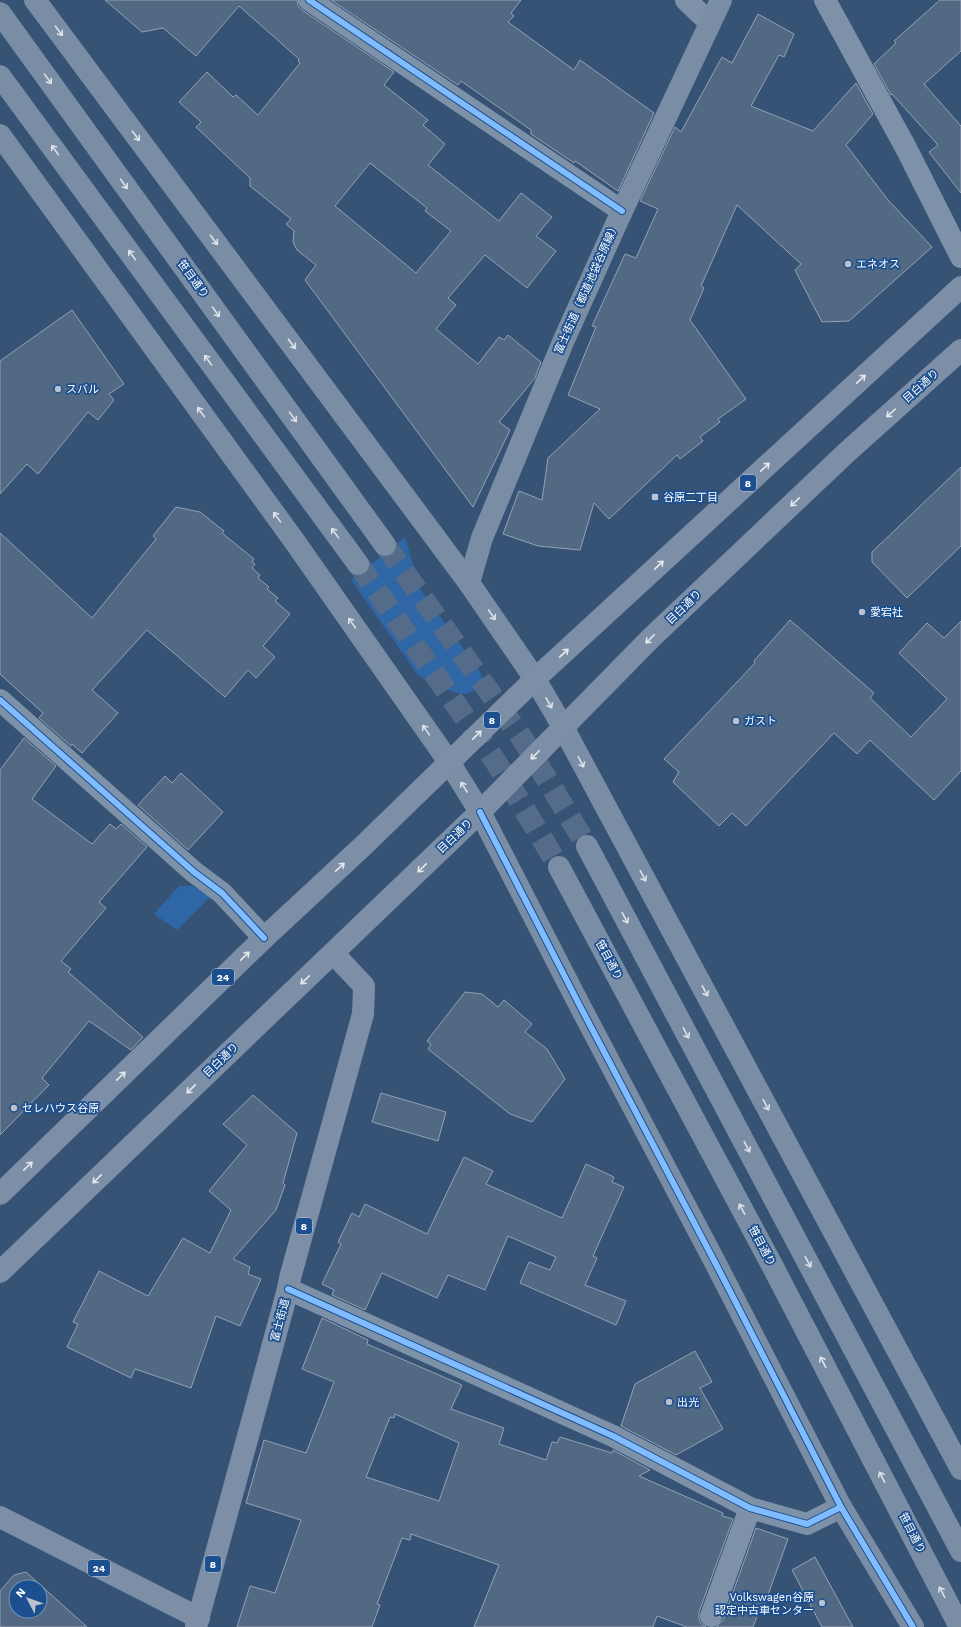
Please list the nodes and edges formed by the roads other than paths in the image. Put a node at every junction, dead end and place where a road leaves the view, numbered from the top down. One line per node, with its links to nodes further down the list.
1 (35, 0): 16 (main road, one-way to 16)
2 (309, 0): 10 (street)
3 (686, 0): 7 (street)
4 (721, 0): 7 (main road, 富士街道（都道池袋谷原線）)
5 (825, 0): 11 (street)
6 (0, 13): 14 (main road, 笹目通り, one-way to 14)
7 (710, 23): 10 (main road, 富士街道（都道池袋谷原線）)
8 (0, 76): 15 (main road, one-way to 8)
9 (0, 135): 20 (main road, one-way to 9)
10 (622, 211): 16 (main road, 富士街道（都道池袋谷原線）)
11 (961, 257)
12 (961, 288): 17 (main road, 8, one-way to 12)
13 (961, 350): 19 (main road, 目白通り, one-way to 19)
14 (385, 545)
15 (358, 564)
16 (470, 583): 17 (main road, one-way to 17)
17 (535, 679): 19 (main road, one-way to 19); 20 (main road, 8, one-way to 17)
18 (0, 700): 24 (street)
19 (563, 728): 21 (main road, 目白通り, one-way to 21); 29 (main road, one-way to 29)
20 (449, 762): 21 (main road, one-way to 20); 24 (main road, 24, one-way to 20)
21 (480, 812): 25 (main road, 目白通り, one-way to 25); 30 (main road)
22 (587, 846): 33 (main road, one-way to 33)
23 (559, 867): 37 (main road, 笹目通り, one-way to 23)
24 (264, 938): 26 (main road, 24, one-way to 24)
25 (333, 953): 27 (main road, 目白通り, one-way to 27); 28 (main road, 富士街道 / 8)
26 (0, 1194)
27 (0, 1272)
28 (288, 1289): 31 (street); 35 (main road, 富士街道 / 8)
29 (961, 1469)
30 (842, 1507): 31 (street); 36 (main road)
31 (750, 1508): 34 (street)
32 (0, 1517): 35 (main road, 24)
33 (961, 1551)
34 (711, 1616)
35 (197, 1623)
36 (913, 1627)
37 (960, 1627)

